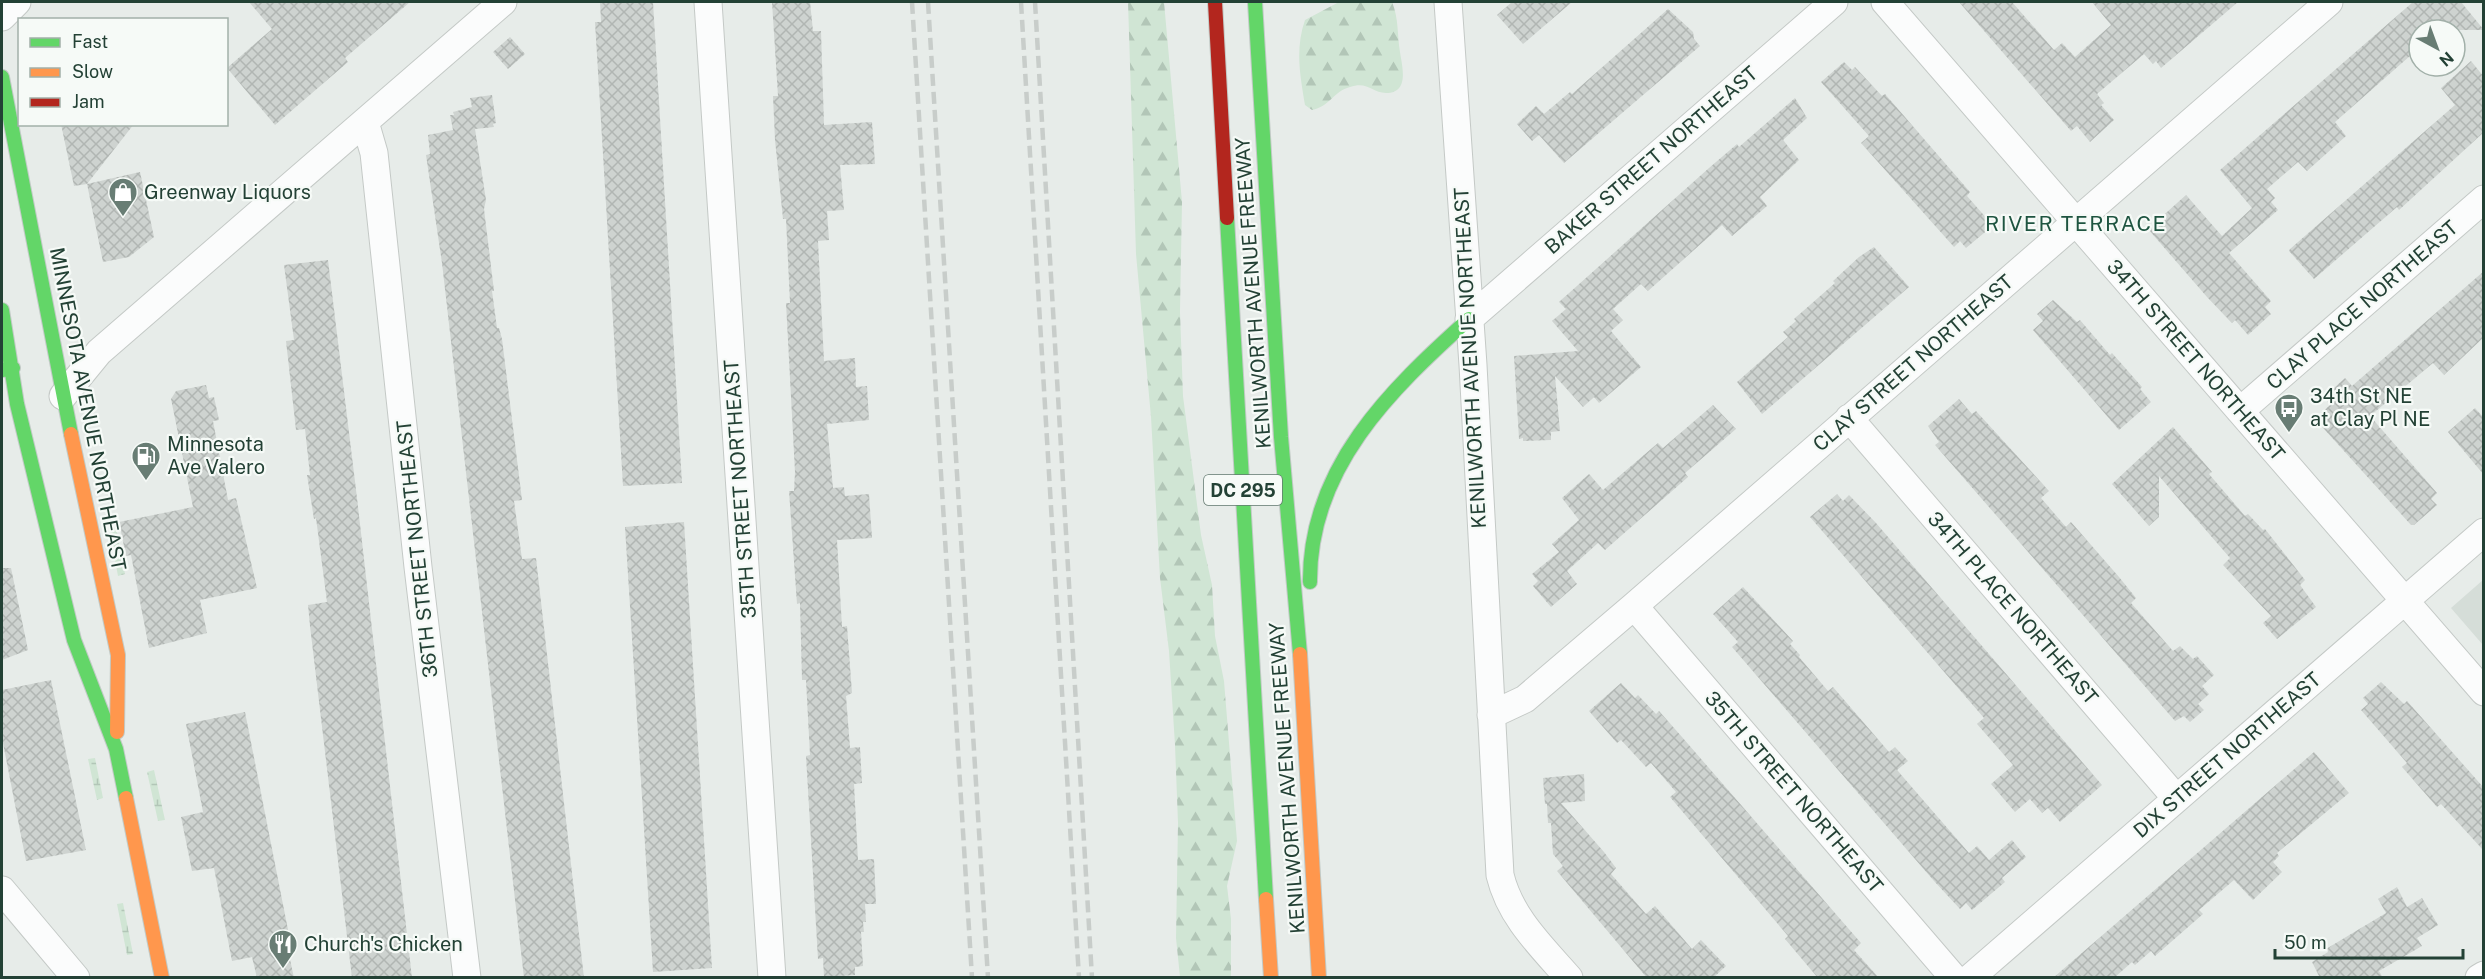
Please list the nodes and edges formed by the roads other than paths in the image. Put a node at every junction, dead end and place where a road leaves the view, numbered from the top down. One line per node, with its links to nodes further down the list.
1 (17, 2): 10 (street)
2 (503, 2): 12 (street)
3 (708, 2): 38 (street, 35TH STREET NORTHEAST)
4 (1215, 2): 39 (main road, KENILWORTH AVENUE FREEWAY / DC 295)
5 (1255, 2): 30 (main road, KENILWORTH AVENUE FREEWAY / DC 295)
6 (1448, 2): 16 (street, KENILWORTH AVENUE NORTHEAST)
7 (1834, 2): 16 (street, BAKER STREET NORTHEAST)
8 (1885, 2): 14 (street, 34TH STREET NORTHEAST)
9 (2328, 2): 14 (street, CLAY STREET NORTHEAST)
10 (2, 17)
11 (2, 77): 18 (main road, MINNESOTA AVENUE NORTHEAST)
12 (365, 122): 17 (street); 37 (street, 36TH STREET NORTHEAST)
13 (2484, 199): 23 (street, CLAY PLACE NORTHEAST)
14 (2075, 222): 23 (street, 34TH STREET NORTHEAST); 24 (street, CLAY STREET NORTHEAST)
15 (2, 310): 19 (main road, MINNESOTA AVENUE NORTHEAST)
16 (1469, 319): 29 (street, KENILWORTH AVENUE NORTHEAST); 30 (main road)
17 (99, 352): 18 (street); 20 (street)
18 (52, 359): 20 (main road, MINNESOTA AVENUE NORTHEAST)
19 (13, 368): 21 (main road, MINNESOTA AVENUE NORTHEAST)
20 (58, 397): 31 (main road, MINNESOTA AVENUE NORTHEAST)
21 (23, 403): 22 (main road); 31 (main road, MINNESOTA AVENUE NORTHEAST)
22 (2, 406)
23 (2240, 411): 26 (street, 34TH STREET NORTHEAST)
24 (1849, 418): 27 (street, CLAY STREET NORTHEAST); 32 (street, 34TH PLACE NORTHEAST)
25 (2484, 532): 26 (street, DIX STREET NORTHEAST)
26 (2404, 601): 28 (street, 34TH STREET NORTHEAST); 32 (street, DIX STREET NORTHEAST)
27 (1634, 606): 29 (street, CLAY STREET NORTHEAST); 42 (street, 35TH STREET NORTHEAST)
28 (2484, 692)
29 (1491, 715): 41 (street)
30 (1306, 724): 40 (main road, KENILWORTH AVENUE FREEWAY / DC 295)
31 (116, 749): 36 (main road, MINNESOTA AVENUE NORTHEAST)
32 (2176, 798): 43 (street, DIX STREET NORTHEAST)
33 (2, 890): 35 (street)
34 (2484, 975): 44 (street)
35 (76, 978)
36 (162, 978)
37 (467, 978)
38 (772, 978)
39 (1271, 978)
40 (1319, 978)
41 (1569, 978)
42 (1954, 978)
43 (1970, 978)
44 (2479, 978)

